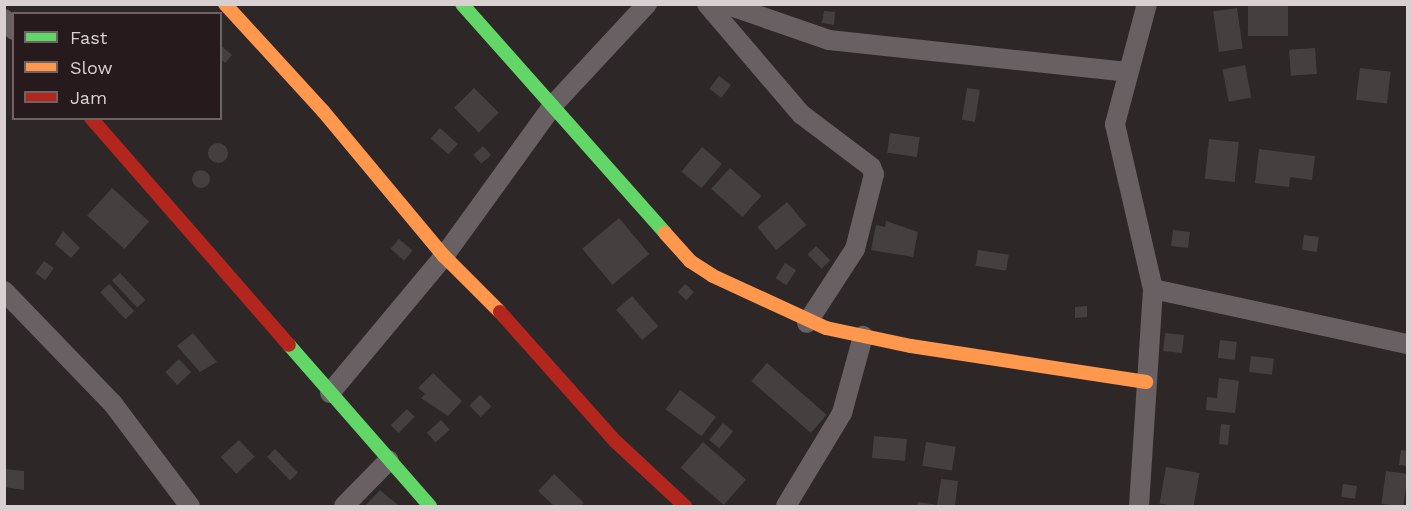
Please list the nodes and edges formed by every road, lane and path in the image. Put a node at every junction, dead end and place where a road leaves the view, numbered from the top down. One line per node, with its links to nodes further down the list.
1 (225, 4): 10 (street)
2 (462, 4): 8 (street)
3 (647, 4): 8 (street)
4 (707, 4): 13 (street)
5 (725, 4): 7 (street)
6 (1147, 4): 7 (street)
7 (1127, 72): 11 (street)
8 (554, 104): 10 (street); 13 (street)
9 (93, 120): 17 (street)
10 (444, 255): 17 (street); 22 (street)
11 (1153, 289): 15 (street); 16 (street)
12 (4, 291): 19 (street)
13 (807, 323): 14 (street)
14 (863, 336): 16 (street); 23 (street)
15 (1407, 344)
16 (1146, 382): 24 (street)
17 (330, 393): 18 (street)
18 (389, 460): 20 (street); 21 (street)
19 (190, 507)
20 (344, 507)
21 (429, 507)
22 (685, 507)
23 (786, 507)
24 (1139, 507)

